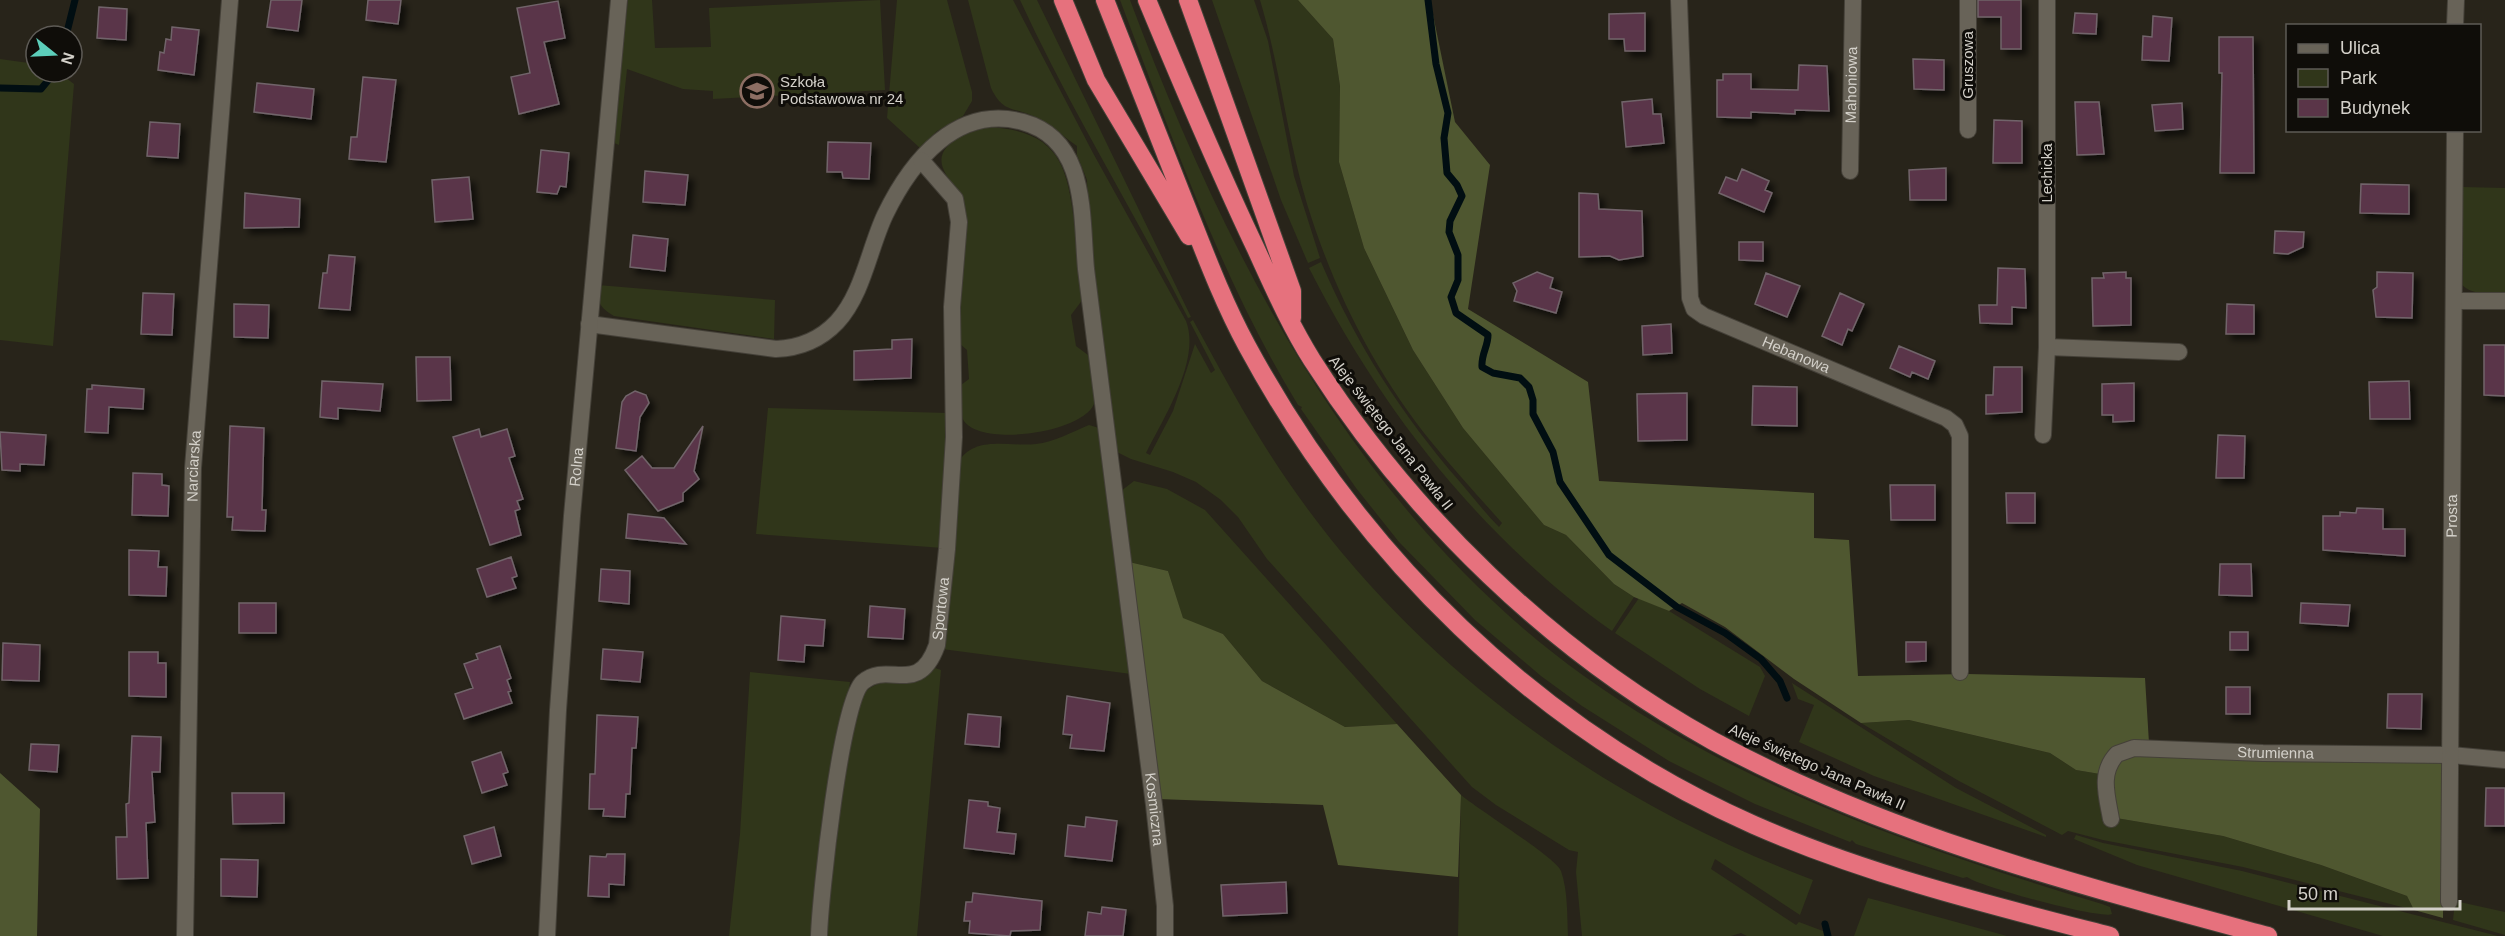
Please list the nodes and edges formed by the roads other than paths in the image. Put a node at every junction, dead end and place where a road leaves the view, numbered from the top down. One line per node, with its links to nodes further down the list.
1 (230, 0): 30 (street, Narciarska)
2 (619, 0): 20 (street, Rolna)
3 (1063, 0): 17 (highway)
4 (1105, 0): 17 (highway)
5 (1147, 0): 21 (highway, Aleje świętego Jana Pawła II)
6 (1188, 0): 21 (highway)
7 (1679, 0): 25 (street, Hebanowa)
8 (1853, 0): 16 (street, Mahoniowa)
9 (1968, 0): 13 (street, Gruszowa)
10 (2047, 0): 22 (street, Lechicka)
11 (2456, 0): 12 (street)
12 (2455, 24)
13 (1968, 130)
14 (2455, 132): 18 (street, Prosta)
15 (921, 159): 20 (street, Kosmiczna); 32 (street, Sportowa); 33 (street, Kosmiczna)
16 (1850, 171)
17 (1217, 284): 34 (highway)
18 (2454, 301): 19 (street); 26 (street, Prosta)
19 (2505, 301)
20 (589, 324): 31 (street, Rolna)
21 (1293, 326): 35 (highway, Aleje świętego Jana Pawła II)
22 (2047, 347): 23 (street); 24 (street, Lechicka)
23 (2180, 352)
24 (2043, 435)
25 (1960, 672)
26 (2451, 754): 27 (street, Strumienna); 28 (street, Strumienna); 29 (street, Prosta)
27 (2505, 760)
28 (2111, 819)
29 (2449, 902)
30 (185, 936)
31 (547, 936)
32 (819, 936)
33 (1165, 936)
34 (2110, 936)
35 (2268, 936)

